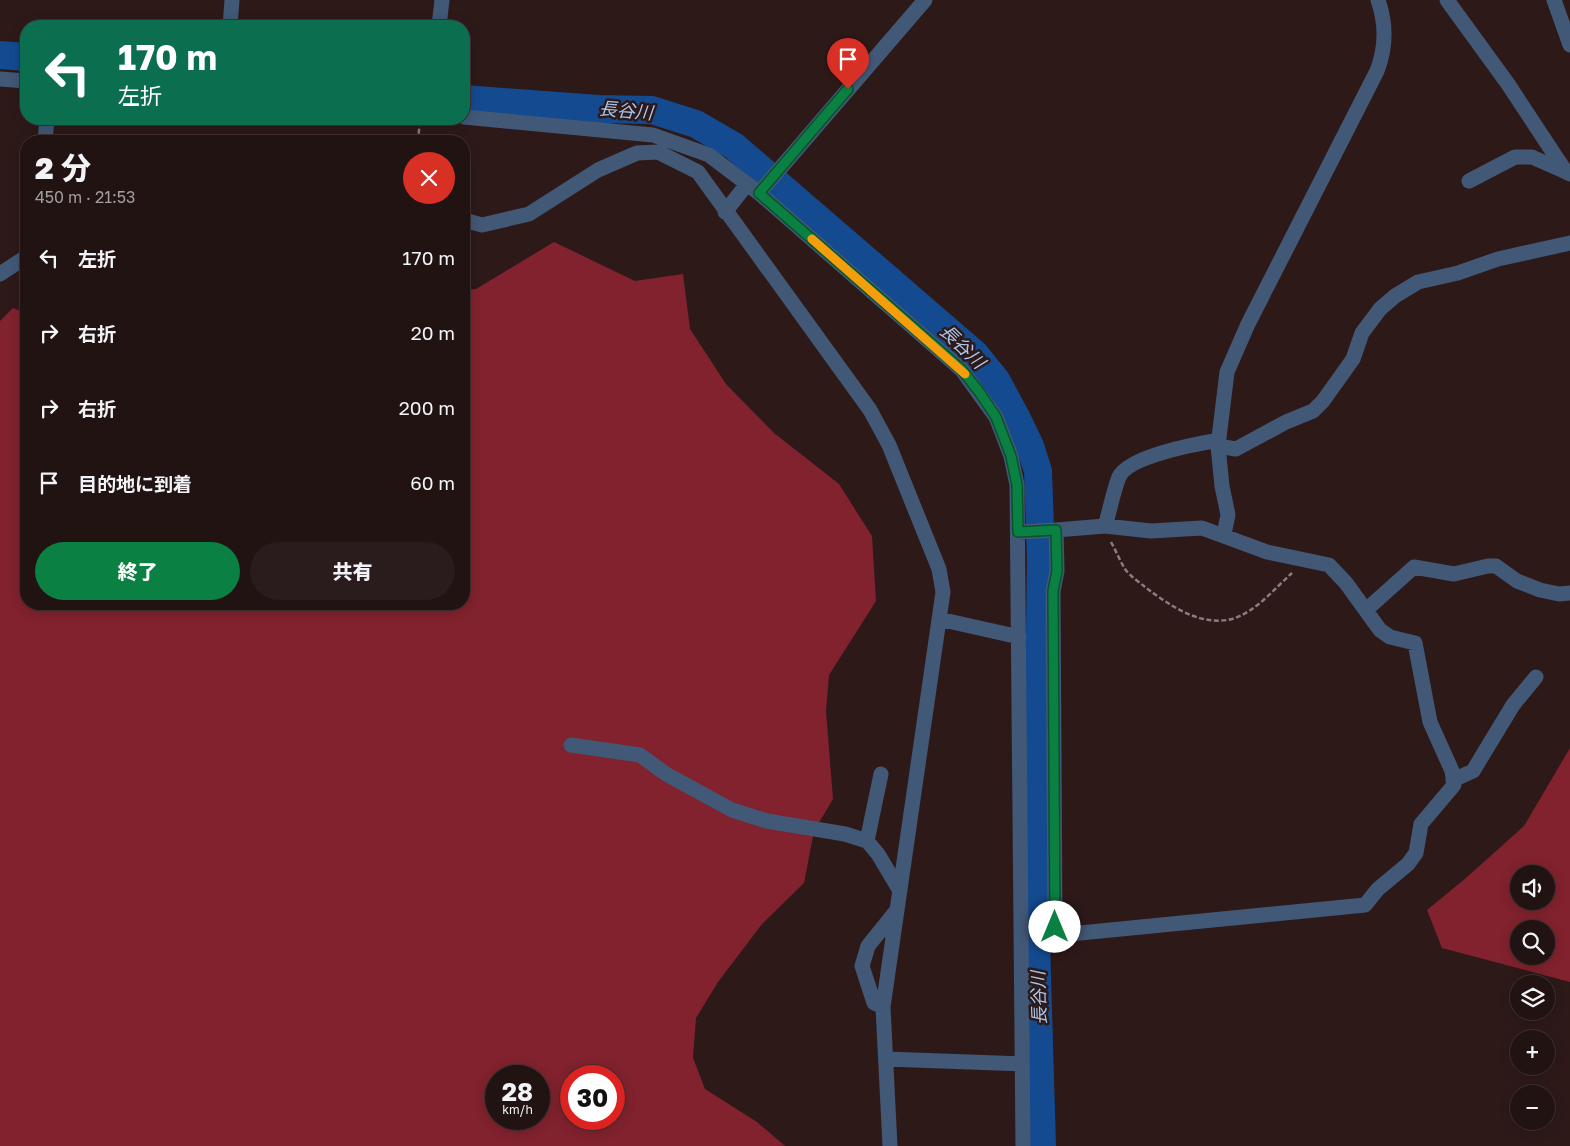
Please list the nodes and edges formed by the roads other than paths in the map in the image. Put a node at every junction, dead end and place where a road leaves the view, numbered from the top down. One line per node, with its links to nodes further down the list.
1 (232, 0): 7 (street)
2 (442, 0): 8 (street)
3 (925, 0): 15 (street)
4 (1378, 0): 21 (street)
5 (1447, 0): 13 (street)
6 (1554, 0): 9 (street)
7 (230, 20)
8 (440, 20)
9 (1570, 45)
10 (0, 79): 11 (street)
11 (20, 81)
12 (470, 118): 15 (street)
13 (1568, 173): 14 (street)
14 (1469, 181)
15 (753, 188): 16 (street); 24 (street)
16 (725, 212): 17 (street); 28 (street)
17 (470, 222)
18 (1570, 243): 21 (street)
19 (20, 261): 20 (street)
20 (0, 274)
21 (1219, 443): 22 (street); 25 (street)
22 (1102, 526): 23 (street); 25 (street)
23 (1056, 530): 24 (street); 33 (street)
24 (1018, 532): 29 (street)
25 (1224, 534): 27 (street)
26 (1570, 593): 27 (street)
27 (1366, 610): 33 (street)
28 (939, 619): 29 (street); 35 (street)
29 (1019, 637): 39 (street)
30 (1536, 677): 33 (street)
31 (571, 745): 34 (street)
32 (881, 774): 34 (street)
33 (1453, 780)
34 (867, 841): 35 (street)
35 (900, 891): 36 (street)
36 (898, 910): 37 (street); 37 (street)
37 (883, 1008): 38 (street)
38 (886, 1059): 39 (street); 40 (street)
39 (1022, 1064): 41 (street)
40 (890, 1146)
41 (1023, 1146)

